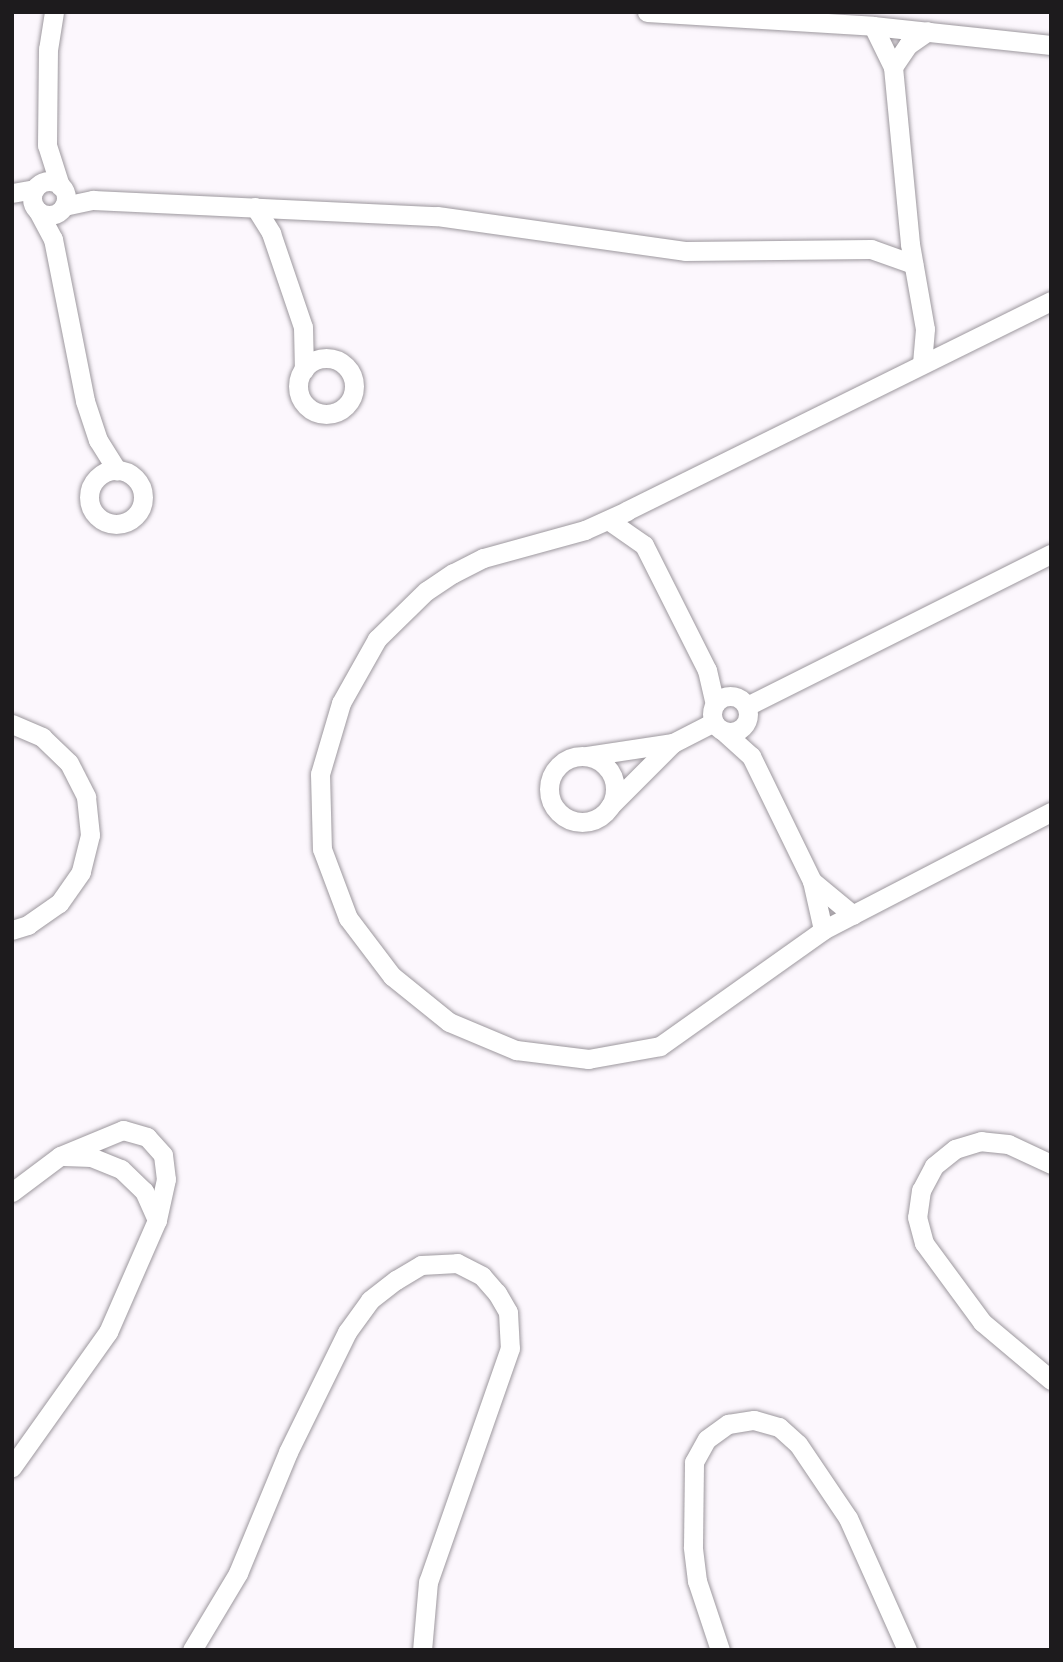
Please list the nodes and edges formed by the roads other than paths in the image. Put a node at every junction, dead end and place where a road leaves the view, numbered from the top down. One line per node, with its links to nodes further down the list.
1 (647, 12): 3 (street)
2 (51, 17): 7 (street)
3 (873, 26): 4 (street); 6 (street)
4 (928, 31): 5 (street); 6 (street)
5 (1051, 45)
6 (893, 67): 14 (street)
7 (47, 145): 9 (street); 10 (street)
8 (12, 193): 10 (street)
9 (62, 197): 10 (street); 10 (street); 12 (street); 15 (street)
10 (36, 199): 11 (street); 15 (street)
11 (12, 200)
12 (255, 207): 13 (street); 16 (street)
13 (293, 209): 16 (street); 17 (street)
14 (908, 223): 17 (street); 18 (street)
15 (53, 239): 26 (street)
16 (275, 242): 21 (street)
17 (871, 249): 18 (street)
18 (913, 264): 20 (street)
19 (1051, 301): 22 (street)
20 (923, 320): 22 (street); 24 (street)
21 (303, 327): 23 (street); 25 (street)
22 (957, 347): 24 (street)
23 (331, 358): 25 (street); 25 (street)
24 (922, 364): 29 (street)
25 (304, 370)
26 (98, 440): 27 (street); 28 (street)
27 (117, 470): 28 (street); 28 (street)
28 (95, 481)
29 (645, 502): 30 (street); 31 (street)
30 (608, 520): 31 (street); 45 (street)
31 (644, 545): 33 (street)
32 (1051, 554): 34 (street)
33 (707, 670): 34 (street); 35 (street)
34 (744, 707): 35 (street); 35 (street); 39 (street)
35 (717, 719): 37 (street); 39 (street)
36 (12, 724): 44 (street)
37 (673, 743): 38 (street); 40 (street)
38 (587, 756): 40 (street); 40 (street)
39 (751, 756): 42 (street)
40 (609, 807)
41 (1051, 813): 43 (street)
42 (812, 881): 43 (street); 45 (street)
43 (853, 915): 45 (street)
44 (12, 930)
45 (823, 930)
46 (60, 1156): 48 (street); 49 (street); 49 (street)
47 (1051, 1164): 50 (street)
48 (12, 1192)
49 (157, 1220): 51 (street)
50 (1051, 1380)
51 (12, 1467)
52 (192, 1650): 53 (street)
53 (422, 1650)
54 (720, 1650): 55 (street)
55 (907, 1650)

